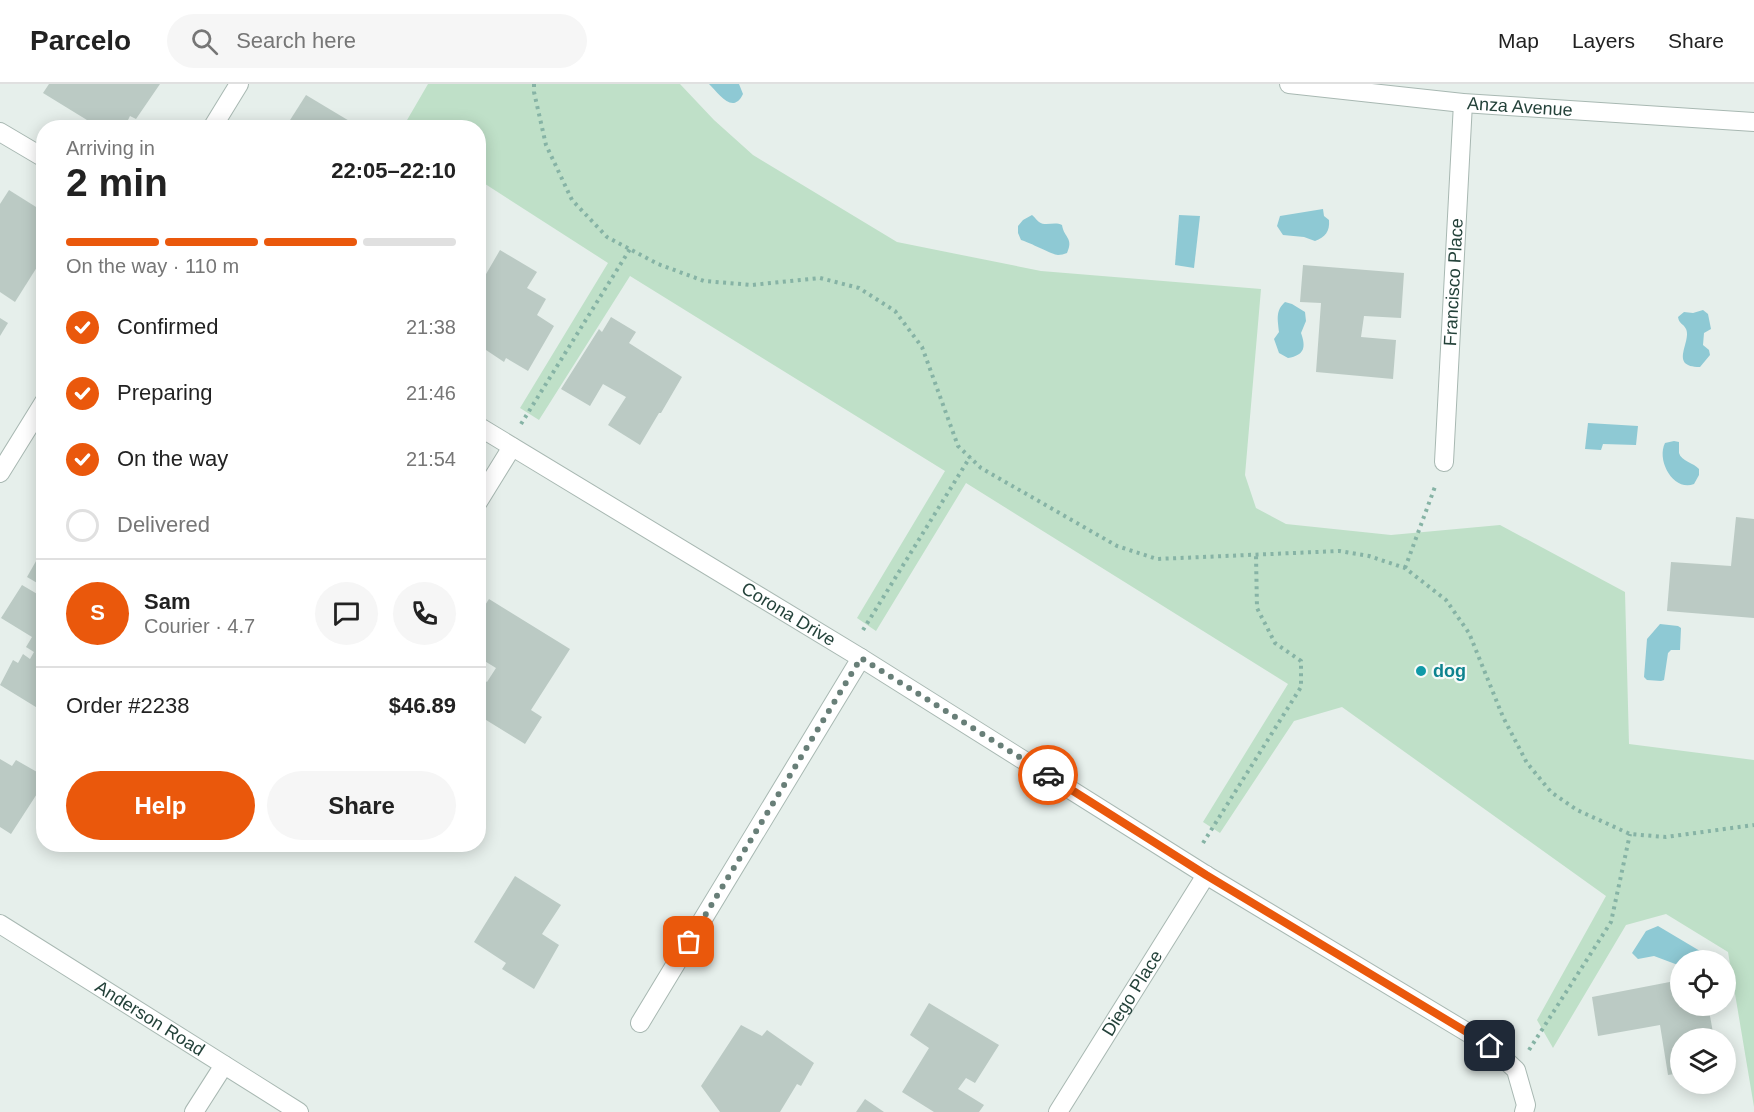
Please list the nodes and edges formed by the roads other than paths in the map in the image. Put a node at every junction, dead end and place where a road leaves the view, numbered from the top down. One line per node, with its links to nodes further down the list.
1 (239, 84): 4 (street)
2 (1288, 84): 3 (street, Anza Avenue)
3 (1463, 103): 5 (street, Anza Avenue); 11 (street, Francisco Place)
4 (217, 120)
5 (1754, 122)
6 (0, 132): 7 (street)
7 (36, 153)
8 (36, 415): 12 (street)
9 (486, 431): 10 (street, Corona Drive)
10 (510, 446): 13 (street); 14 (street, Corona Drive)
11 (1444, 462)
12 (0, 473)
13 (486, 488)
14 (855, 655): 15 (street, Corona Drive); 17 (street)
15 (1206, 875): 21 (street, Diego Place); 22 (street, Corona Drive)
16 (0, 924): 18 (street, Anderson Road)
17 (640, 1023)
18 (224, 1065): 19 (street); 20 (street, Anderson Road)
19 (194, 1112)
20 (299, 1112)
21 (1058, 1112)
22 (1524, 1112)

